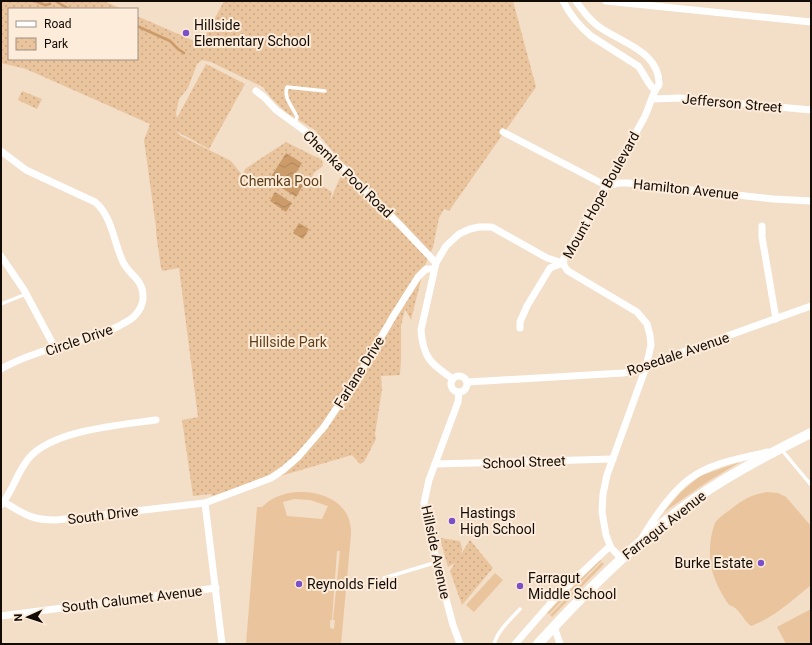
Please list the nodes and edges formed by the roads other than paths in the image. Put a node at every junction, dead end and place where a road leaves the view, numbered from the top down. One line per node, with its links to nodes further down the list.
1 (563, 1): 5 (street)
2 (576, 1): 5 (street, Mount Hope Boulevard)
3 (606, 1): 4 (street)
4 (811, 22)
5 (654, 90): 8 (street, Mount Hope Boulevard)
6 (256, 91): 10 (street, Chemka Pool Road)
7 (325, 91): 10 (lane)
8 (653, 99): 9 (street, Jefferson Street); 13 (street, Mount Hope Boulevard)
9 (811, 110)
10 (294, 123): 18 (street, Chemka Pool Road)
11 (503, 132): 13 (street)
12 (1, 151): 24 (street, Circle Drive)
13 (607, 186): 14 (street, Hamilton Avenue); 17 (street, Mount Hope Boulevard)
14 (811, 201)
15 (762, 226): 22 (street)
16 (1, 256): 19 (street)
17 (563, 263): 18 (street); 23 (street); 25 (street, Mount Hope Boulevard)
18 (435, 266): 27 (street); 36 (street, Farlane Drive)
19 (26, 294): 20 (lane); 24 (street)
20 (1, 304)
21 (811, 306): 22 (street, Rosedale Avenue)
22 (776, 319): 25 (street, Rosedale Avenue)
23 (520, 328)
24 (55, 348): 26 (street, Circle Drive)
25 (646, 367): 28 (street, Rosedale Avenue); 33 (street, Mount Hope Boulevard)
26 (1, 368)
27 (452, 379): 28 (street); 29 (street)
28 (468, 382): 29 (street)
29 (459, 392): 34 (street, Hillside Avenue)
30 (156, 420): 37 (street)
31 (811, 433): 32 (main road, Farragut Avenue)
32 (779, 449): 35 (lane); 38 (main road, Farragut Avenue); 38 (street)
33 (613, 458): 34 (street, School Street); 39 (street, Mount Hope Boulevard)
34 (435, 464): 41 (street, Hillside Avenue)
35 (811, 485)
36 (205, 503): 37 (street, South Drive); 43 (street)
37 (2, 504)
38 (639, 542): 40 (main road, Farragut Avenue)
39 (610, 546): 40 (street, Mount Hope Boulevard); 50 (street)
40 (621, 558): 46 (main road, Farragut Avenue)
41 (437, 562): 42 (lane); 48 (street, Hillside Avenue)
42 (384, 578)
43 (216, 588): 45 (street, South Calumet Avenue); 47 (street)
44 (520, 609): 49 (lane)
45 (1, 616)
46 (554, 626): 51 (main road, Farragut Avenue); 52 (street)
47 (222, 644)
48 (460, 644)
49 (494, 644)
50 (515, 644)
51 (538, 644)
52 (560, 644)

